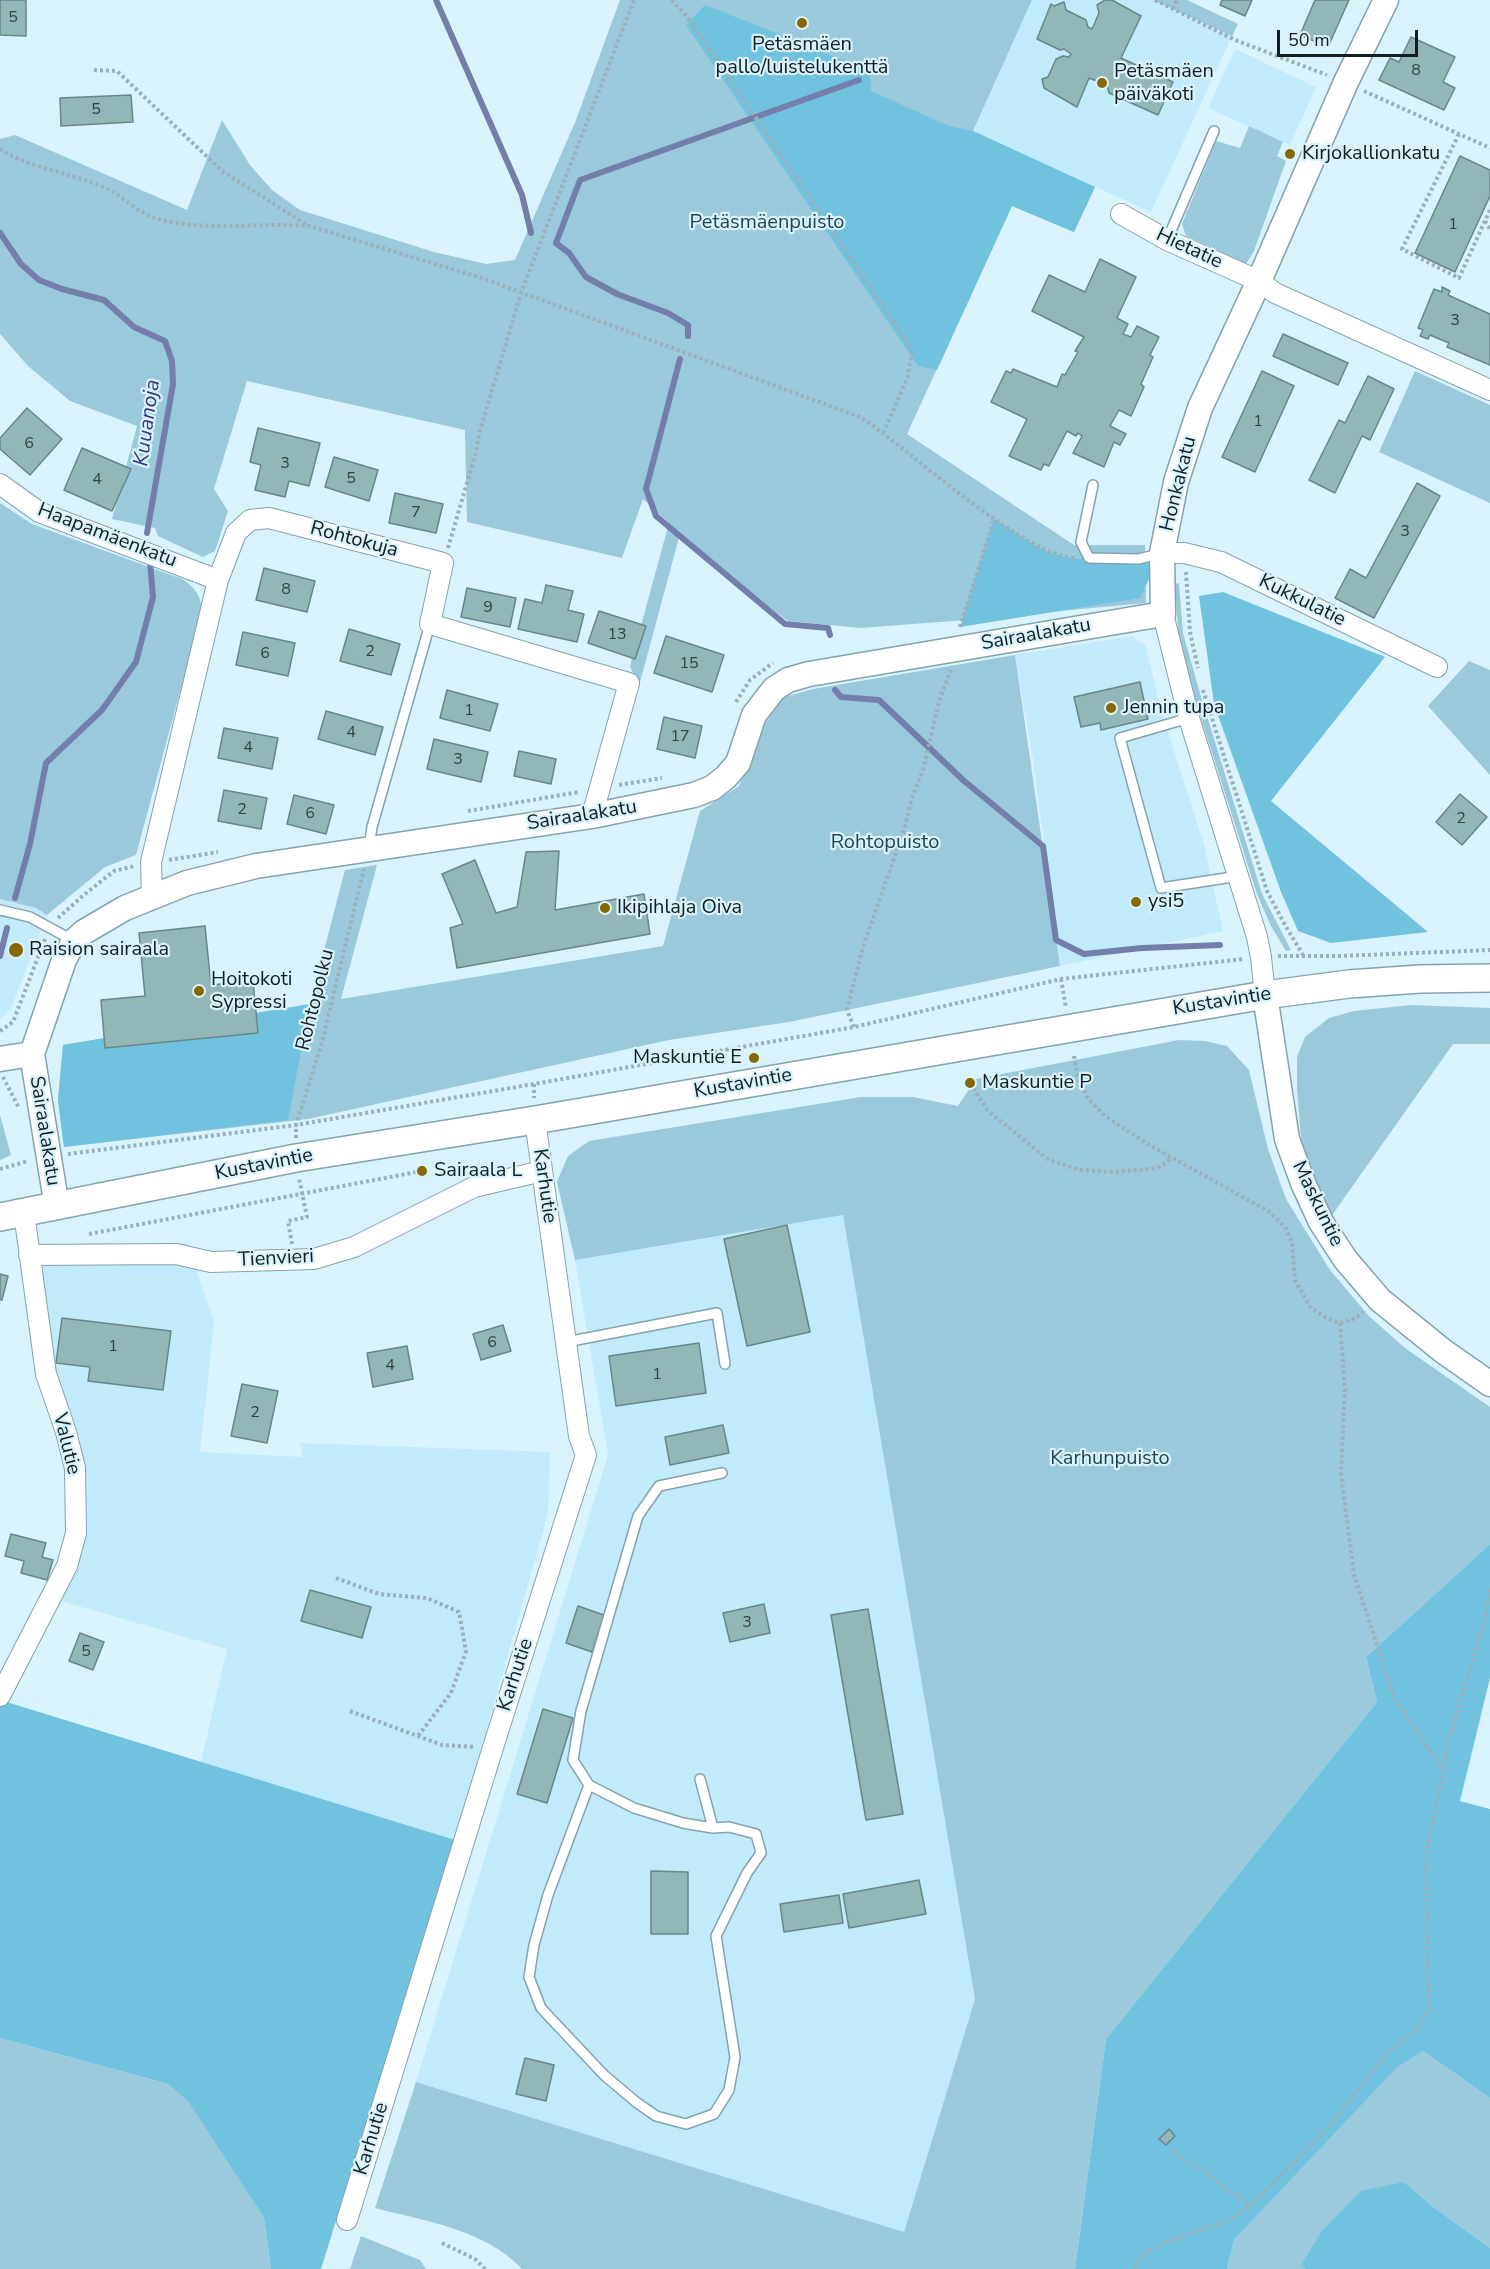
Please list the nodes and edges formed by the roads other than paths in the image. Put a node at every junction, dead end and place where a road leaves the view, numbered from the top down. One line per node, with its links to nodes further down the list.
1 (1386, 0): 5 (street, Honkakatu)
2 (1214, 131): 4 (lane)
3 (1121, 214): 4 (street, Hietatie)
4 (1167, 240): 5 (street, Hietatie)
5 (1259, 281): 6 (street); 9 (street, Honkakatu)
6 (1490, 390)
7 (0, 484): 10 (street, Haapamäenkatu)
8 (1093, 485): 9 (lane)
9 (1173, 553): 11 (street, Honkakatu); 13 (street, Kukkulatie)
10 (218, 580): 12 (street, Rohtokuja); 18 (street, Rohtokuja)
11 (1163, 614): 14 (street, Honkakatu); 15 (street, Sairaalakatu)
12 (430, 624): 15 (street); 16 (lane)
13 (1437, 667)
14 (1189, 718): 17 (street, Honkakatu); 17 (lane)
15 (592, 816): 16 (street, Sairaalakatu)
16 (369, 848): 18 (street, Sairaalakatu)
17 (1239, 876): 22 (street, Honkakatu)
18 (152, 897): 20 (street, Sairaalakatu)
19 (0, 910): 20 (lane)
20 (74, 941): 23 (street, Sairaalakatu)
21 (1490, 978): 22 (main road, Kustavintie)
22 (1265, 995): 25 (main road, Kustavintie); 32 (street, Maskuntie)
23 (32, 1054): 24 (street, Sairaalakatu); 27 (street, Sairaalakatu)
24 (0, 1059)
25 (535, 1120): 26 (street, Karhutie); 27 (main road, Kustavintie)
26 (542, 1171): 29 (street, Tienvieri); 30 (street, Karhutie)
27 (57, 1207): 28 (main road, Kustavintie)
28 (12, 1215): 29 (street, Valutie)
29 (29, 1255): 34 (street, Valutie)
30 (566, 1342): 31 (lane); 38 (street, Karhutie)
31 (725, 1364)
32 (1490, 1384)
33 (722, 1473): 36 (lane)
34 (0, 1696)
35 (700, 1779): 37 (lane)
36 (589, 1785): 37 (lane); 37 (lane)
37 (713, 1827)
38 (347, 2220)

